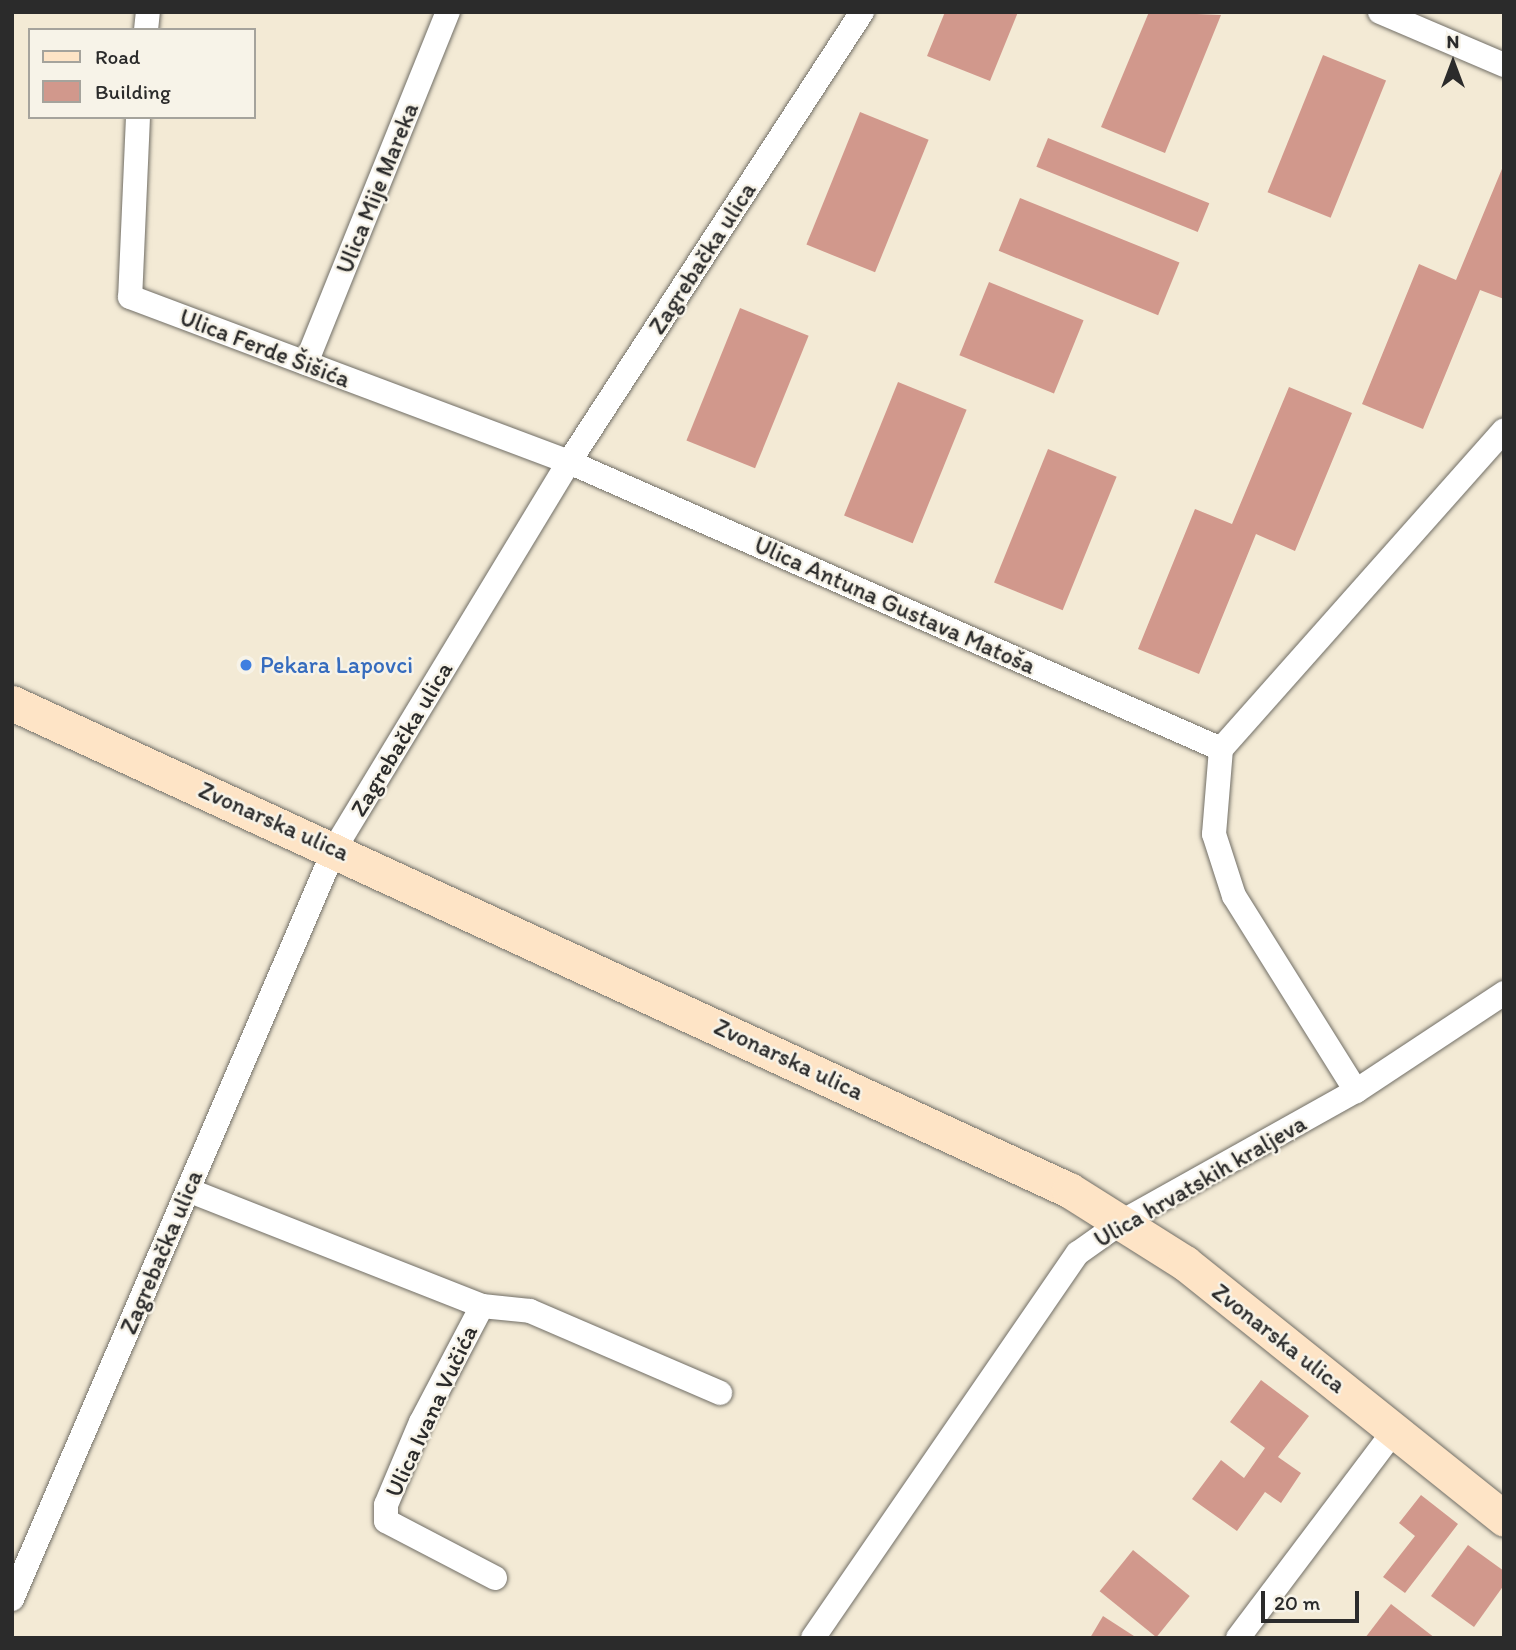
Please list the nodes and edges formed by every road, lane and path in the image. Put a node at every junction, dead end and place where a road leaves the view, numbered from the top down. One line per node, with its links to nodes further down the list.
1 (448, 12): 6 (street, Ulica Mije Mareka)
2 (862, 12): 8 (street, Zagrebačka ulica)
3 (1380, 12): 4 (street)
4 (1504, 65)
5 (138, 119): 6 (street, Ulica Ferde Šišića)
6 (306, 363): 8 (street, Ulica Ferde Šišića)
7 (1504, 430): 10 (street)
8 (569, 462): 10 (street, Ulica Antuna Gustava Matoša); 11 (street, Zagrebačka ulica)
9 (12, 703): 11 (main road, Zvonarska ulica)
10 (1220, 749): 13 (street)
11 (335, 848): 14 (street, Zagrebačka ulica); 15 (main road, Zvonarska ulica)
12 (1504, 993): 13 (street, Ulica hrvatskih kraljeva)
13 (1356, 1091): 15 (street, Ulica hrvatskih kraljeva)
14 (188, 1190): 16 (street, Ulica Ivana Vučića); 21 (street, Zagrebačka ulica)
15 (1123, 1221): 18 (main road, Zvonarska ulica); 22 (street, Ulica hrvatskih kraljeva)
16 (482, 1306): 17 (street, Ulica Ivana Vučića); 20 (street, Ulica Ivana Vučića)
17 (720, 1394)
18 (1395, 1430): 19 (main road, Zvonarska ulica); 23 (street)
19 (1504, 1519)
20 (495, 1578)
21 (12, 1599)
22 (813, 1638)
23 (1238, 1638)

